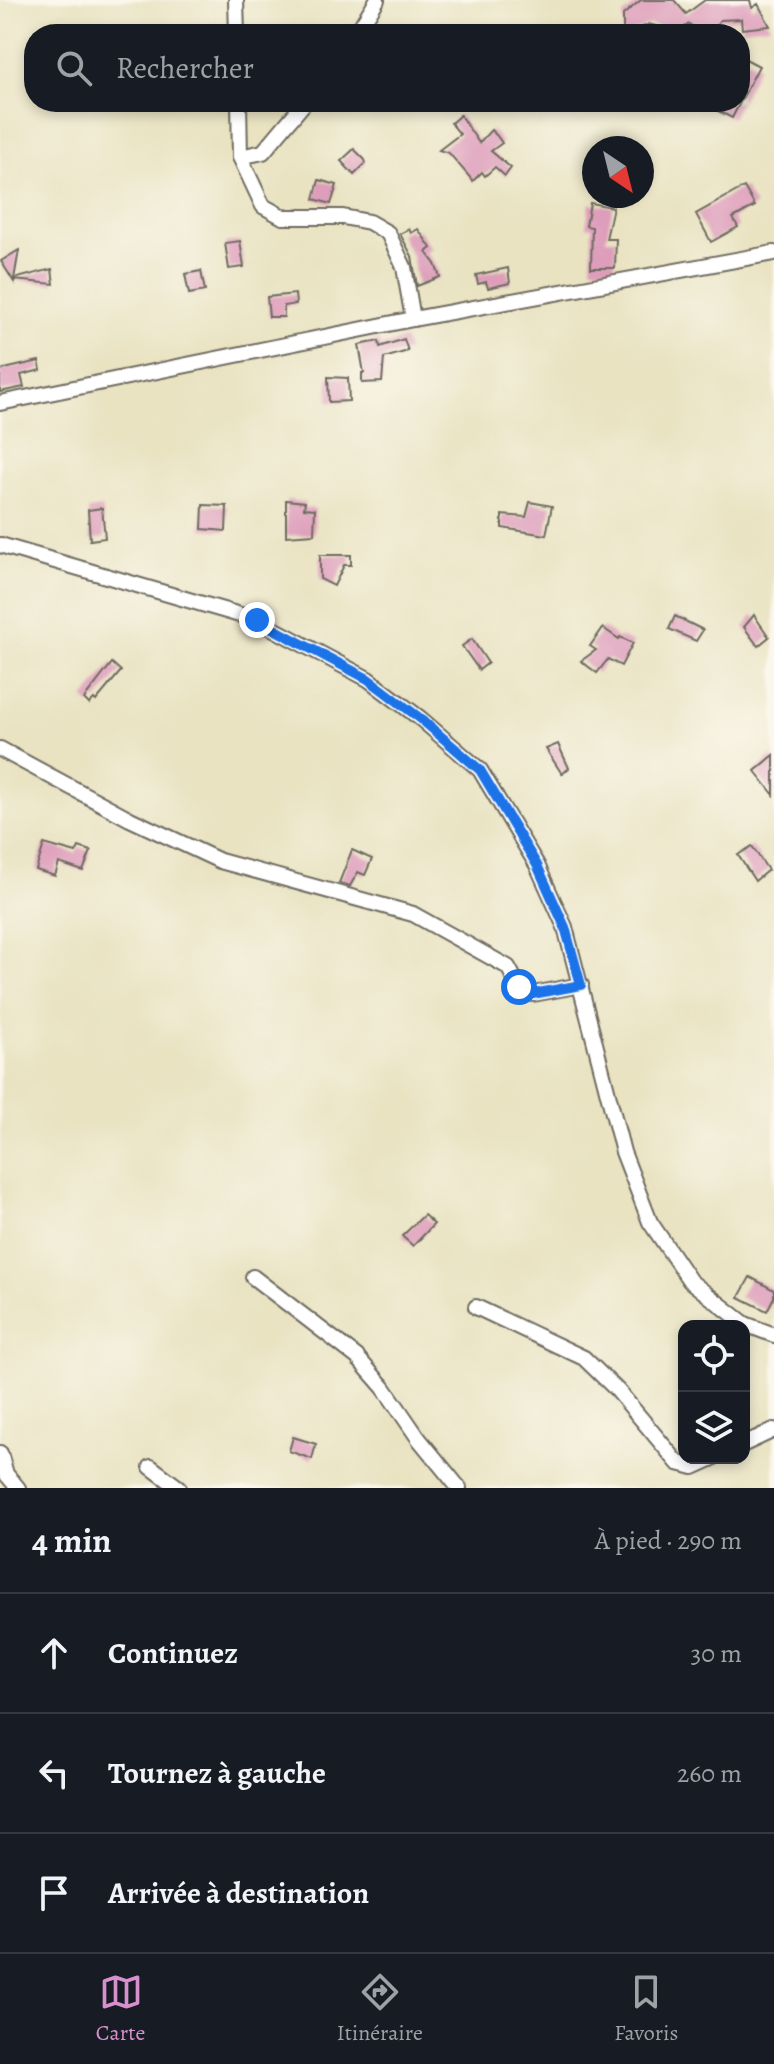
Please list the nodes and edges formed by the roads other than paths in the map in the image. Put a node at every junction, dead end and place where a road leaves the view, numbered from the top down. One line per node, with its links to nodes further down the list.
1 (236, 0): 3 (street)
2 (377, 0): 4 (street)
3 (237, 24)
4 (362, 24)
5 (239, 112): 7 (street)
6 (297, 112): 7 (street)
7 (240, 157): 9 (street)
8 (774, 253): 9 (street)
9 (413, 319): 10 (street)
10 (0, 403)
11 (0, 545): 13 (street)
12 (0, 749): 13 (street)
13 (581, 985): 16 (street)
14 (253, 1277): 24 (street)
15 (476, 1307): 20 (street)
16 (774, 1335)
17 (774, 1430): 18 (street)
18 (750, 1441)
19 (0, 1453): 22 (street)
20 (678, 1463)
21 (151, 1467): 23 (street)
22 (18, 1488)
23 (179, 1488)
24 (459, 1488)

